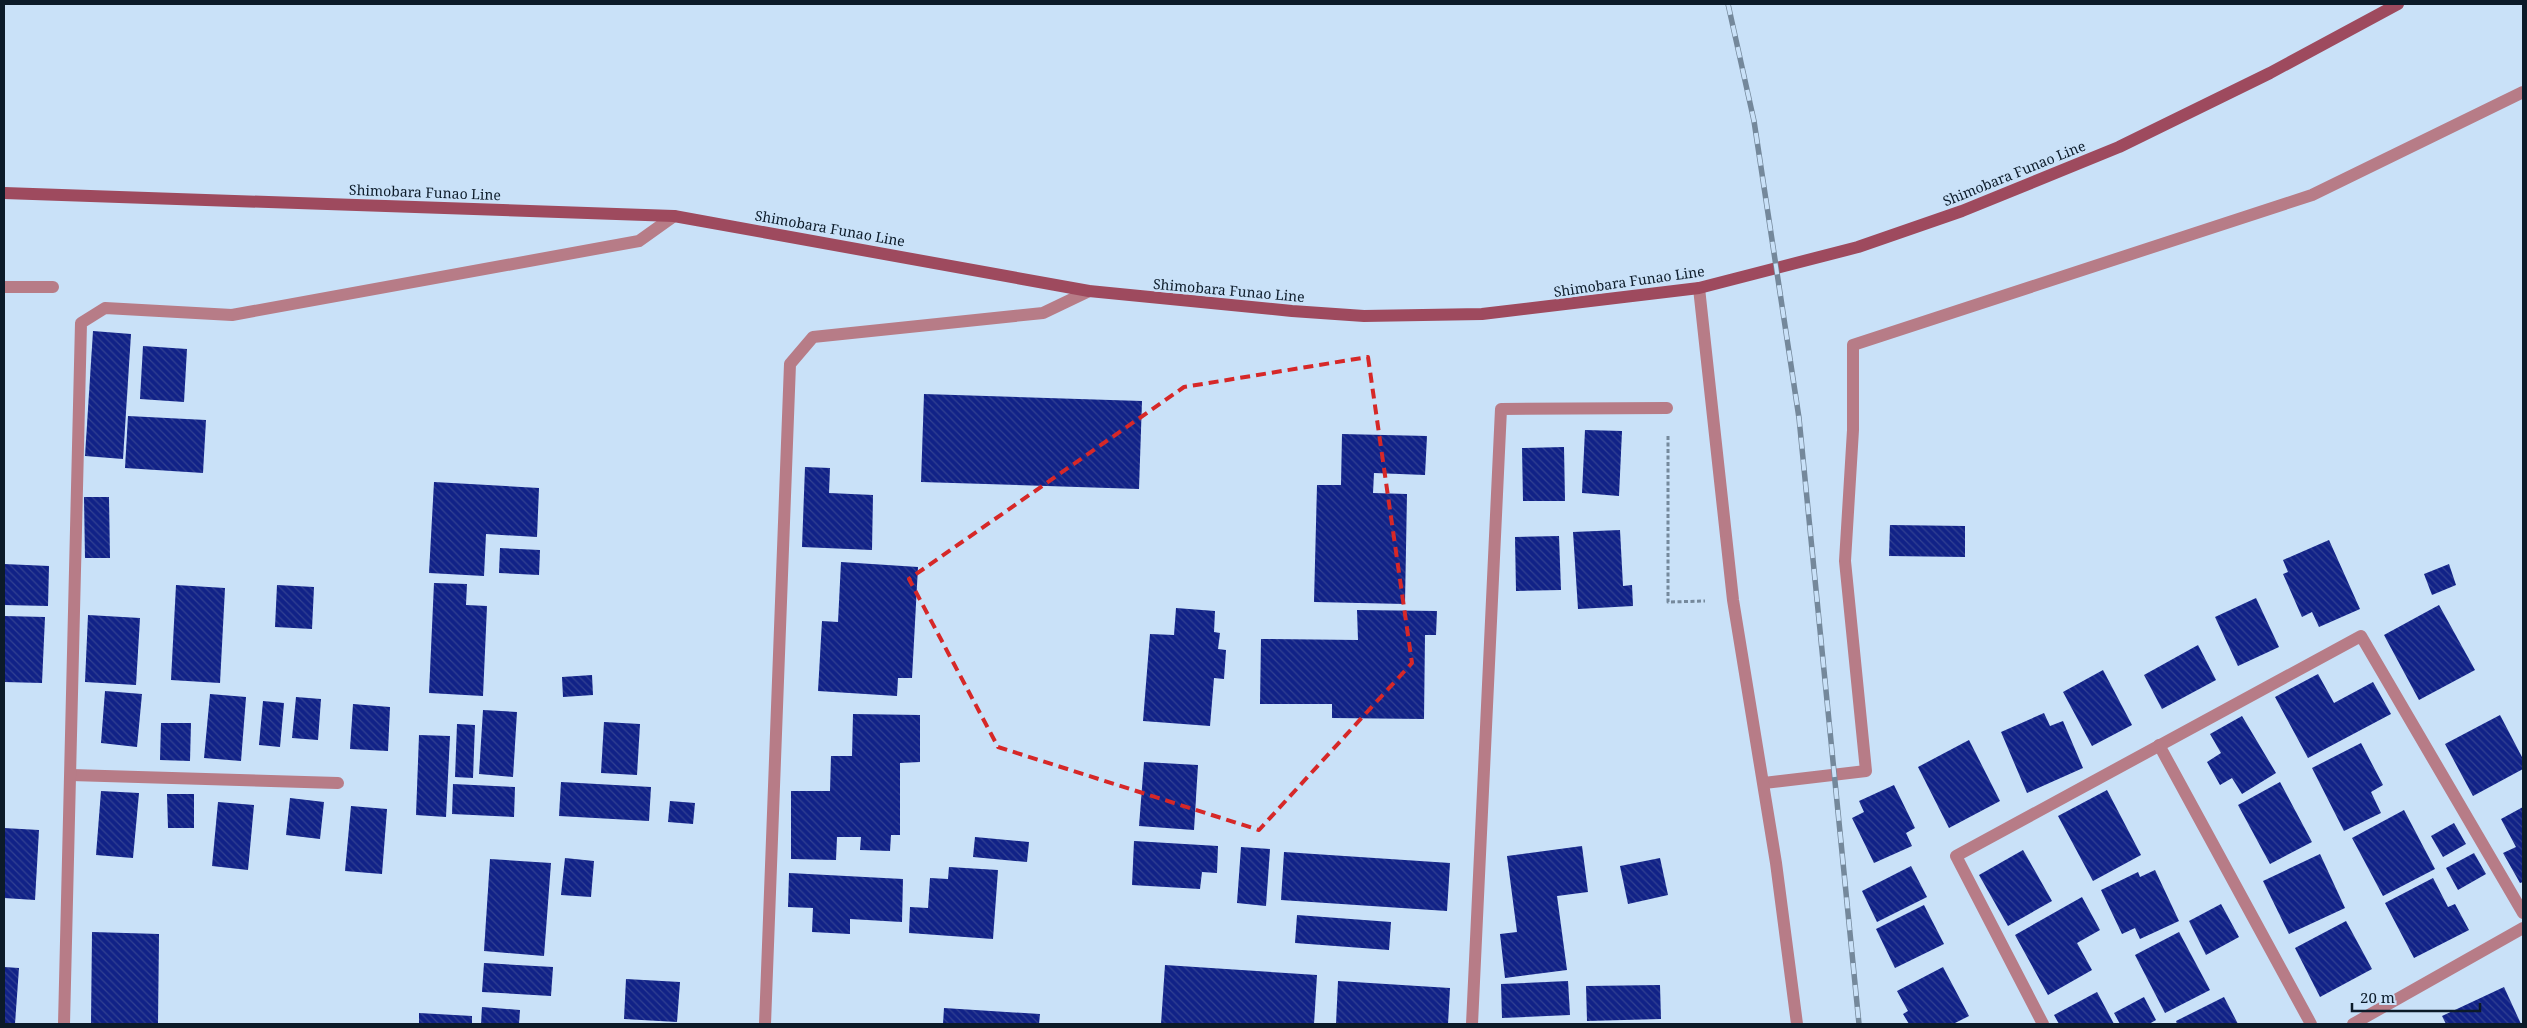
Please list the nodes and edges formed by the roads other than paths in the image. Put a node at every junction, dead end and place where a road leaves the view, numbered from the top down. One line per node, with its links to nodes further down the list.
1 (2398, 4): 7 (main road, Shimobara Funao Line)
2 (2523, 92): 13 (street)
3 (4, 193): 4 (main road, Shimobara Funao Line)
4 (674, 216): 8 (main road, Shimobara Funao Line); 11 (street)
5 (4, 287): 6 (street)
6 (53, 287)
7 (1700, 288): 8 (main road, Shimobara Funao Line); 13 (street)
8 (1089, 291): 17 (street)
9 (1667, 408): 18 (street)
10 (2159, 745): 14 (street); 20 (street); 21 (street)
11 (71, 775): 12 (street); 16 (street)
12 (338, 783)
13 (1764, 783): 19 (street)
14 (2523, 913)
15 (2523, 928): 22 (street)
16 (64, 1024)
17 (765, 1024)
18 (1472, 1024)
19 (1797, 1024)
20 (2043, 1024)
21 (2311, 1024)
22 (2353, 1024)

